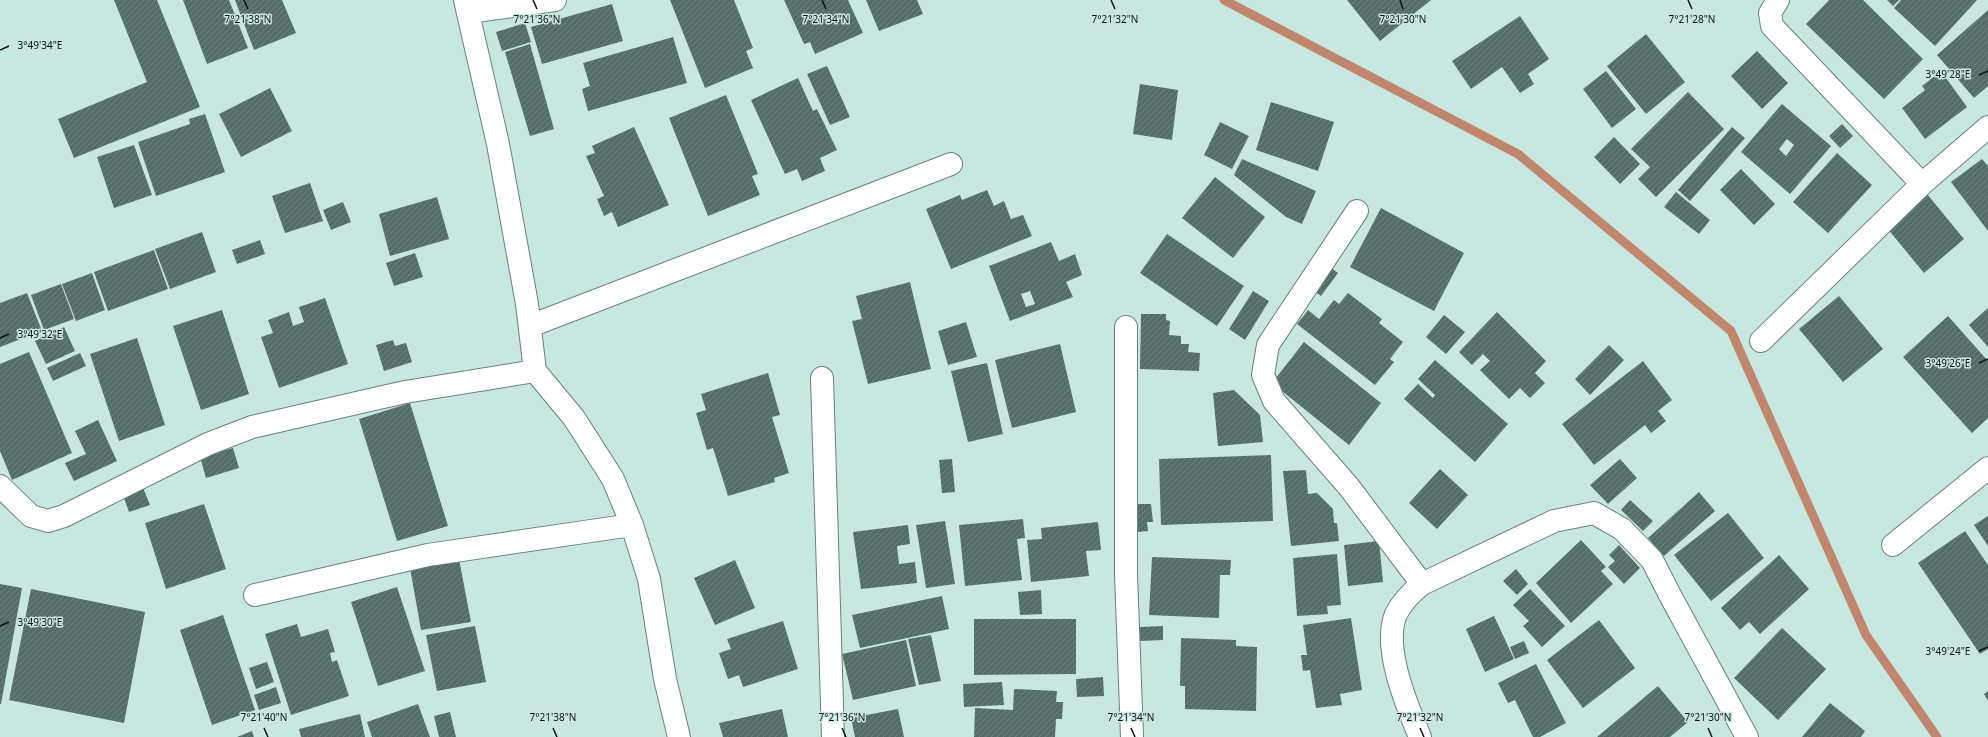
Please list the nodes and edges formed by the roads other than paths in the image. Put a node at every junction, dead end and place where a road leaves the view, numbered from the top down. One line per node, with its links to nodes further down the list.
1 (555, 0): 3 (street)
2 (1778, 0): 6 (street)
3 (467, 6): 8 (street)
4 (1988, 127): 6 (street)
5 (951, 164): 8 (street)
6 (1922, 184): 10 (street)
7 (1357, 211): 17 (street)
8 (530, 326): 11 (street)
9 (1126, 327): 21 (street)
10 (1761, 341)
11 (535, 371): 14 (street); 15 (street)
12 (822, 378): 20 (street)
13 (1988, 468): 16 (street)
14 (0, 486)
15 (632, 526): 18 (street); 19 (street)
16 (1893, 545)
17 (1422, 584): 22 (street); 23 (street)
18 (255, 595)
19 (678, 737)
20 (833, 737)
21 (1132, 737)
22 (1420, 737)
23 (1748, 737)

